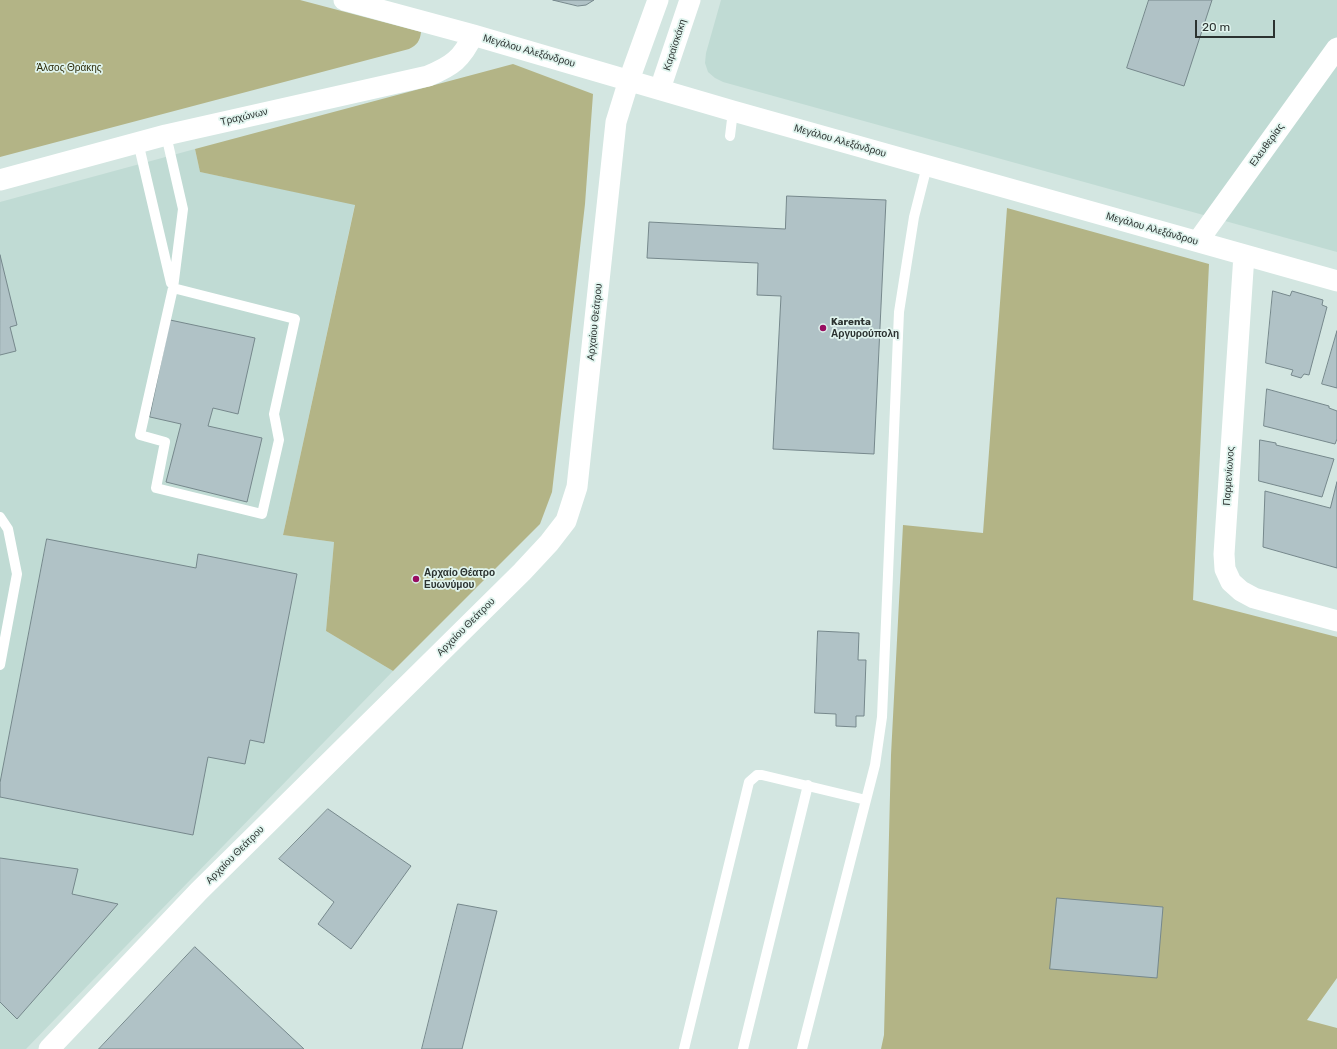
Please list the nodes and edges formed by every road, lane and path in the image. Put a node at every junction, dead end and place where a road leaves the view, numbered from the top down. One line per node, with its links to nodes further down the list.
1 (344, 0): 4 (street, Μεγάλου Αλεξάνδρου)
2 (658, 0): 6 (street)
3 (690, 0): 7 (street, Καραϊσκάκη)
4 (473, 35): 6 (street, Μεγάλου Αλεξάνδρου); 9 (street, Τραχώνων)
5 (1337, 48): 14 (street, Ελευθερίας)
6 (629, 80): 7 (street, Μεγάλου Αλεξάνδρου); 23 (street, Αρχαίου Θεάτρου)
7 (660, 89): 8 (street, Μεγάλου Αλεξάνδρου)
8 (733, 111): 10 (lane); 12 (street, Μεγάλου Αλεξάνδρου)
9 (166, 135): 11 (street, Τραχώνων); 17 (lane)
10 (730, 136)
11 (138, 142): 13 (street, Τραχώνων); 17 (lane)
12 (927, 166): 14 (street, Μεγάλου Αλεξάνδρου); 22 (lane)
13 (0, 180)
14 (1198, 241): 15 (street, Μεγάλου Αλεξάνδρου)
15 (1244, 255): 16 (street, Μεγάλου Αλεξάνδρου); 19 (street, Παρμενίωνος)
16 (1337, 281)
17 (173, 288): 17 (lane)
18 (0, 517): 20 (lane)
19 (1337, 621)
20 (0, 665)
21 (808, 785): 22 (lane); 24 (lane); 25 (lane)
22 (866, 800): 26 (lane)
23 (49, 1049)
24 (684, 1049)
25 (743, 1049)
26 (802, 1049)

